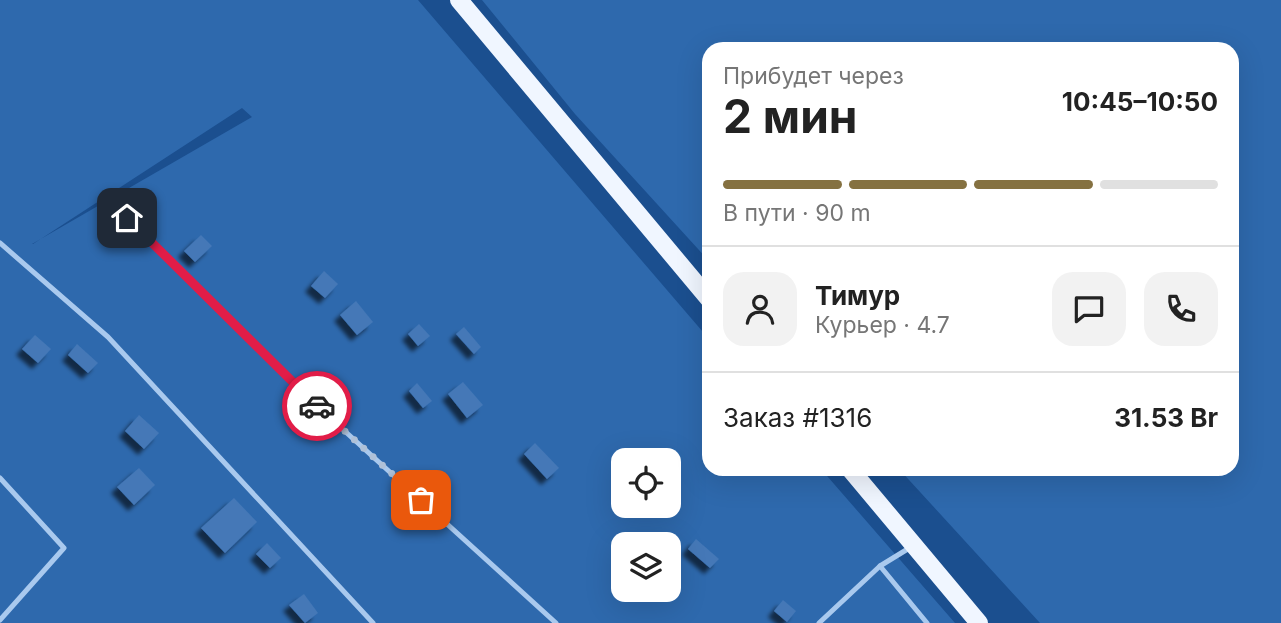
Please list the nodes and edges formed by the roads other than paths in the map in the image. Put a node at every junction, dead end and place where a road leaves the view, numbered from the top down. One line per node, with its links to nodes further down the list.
1 (459, 0): 4 (main road)
2 (127, 218): 11 (lane)
3 (0, 243): 10 (lane)
4 (702, 291)
5 (856, 476): 7 (main road)
6 (0, 478): 9 (lane)
7 (914, 545): 8 (lane); 14 (main road)
8 (880, 566): 12 (lane); 13 (lane)
9 (0, 620)
10 (373, 623)
11 (556, 623)
12 (819, 623)
13 (928, 623)
14 (979, 623)

